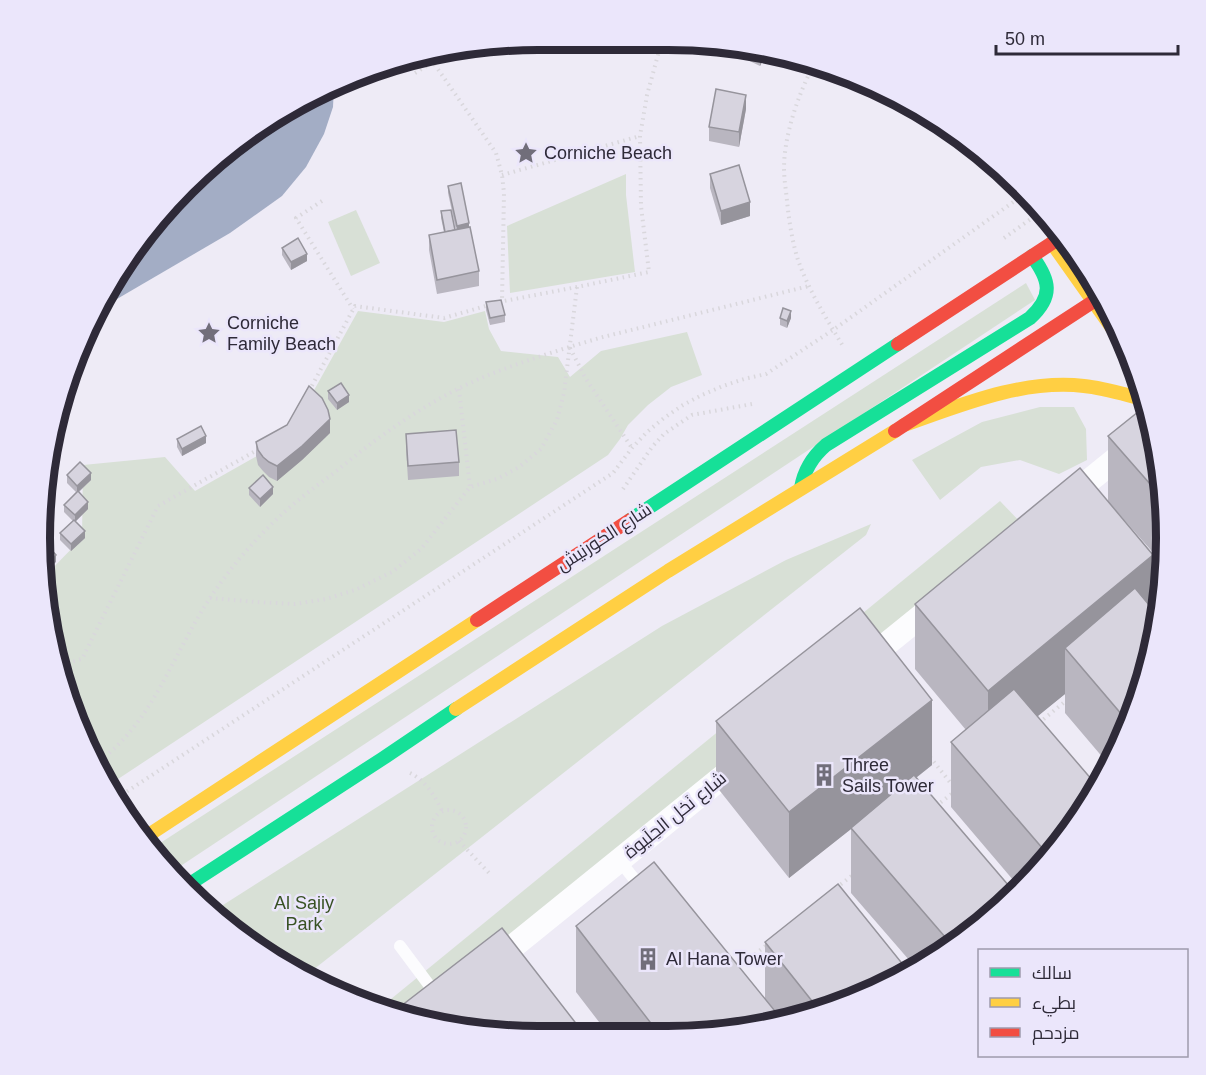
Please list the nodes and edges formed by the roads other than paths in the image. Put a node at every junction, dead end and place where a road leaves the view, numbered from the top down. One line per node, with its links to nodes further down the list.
1 (1056, 240): 2 (main road, شارع الكورنيش)
2 (1052, 243): 3 (main road, شارع الكورنيش); 4 (main road)
3 (1032, 256): 9 (main road); 16 (main road, شارع الكورنيش)
4 (1081, 278)
5 (1094, 300): 7 (main road)
6 (1136, 397): 7 (main road)
7 (904, 425): 9 (main road)
8 (1146, 436): 10 (street)
9 (801, 488): 18 (main road)
10 (1046, 516)
11 (962, 583): 14 (street)
12 (1137, 587): 13 (lane)
13 (1151, 605)
14 (850, 674)
15 (758, 748): 17 (street, شارع نَخل الحِلَيوة)
16 (150, 834)
17 (619, 860): 19 (lane); 21 (street, شارع نَخل الحِلَيوة)
18 (192, 883)
19 (647, 896)
20 (400, 946): 21 (lane)
21 (451, 996)

